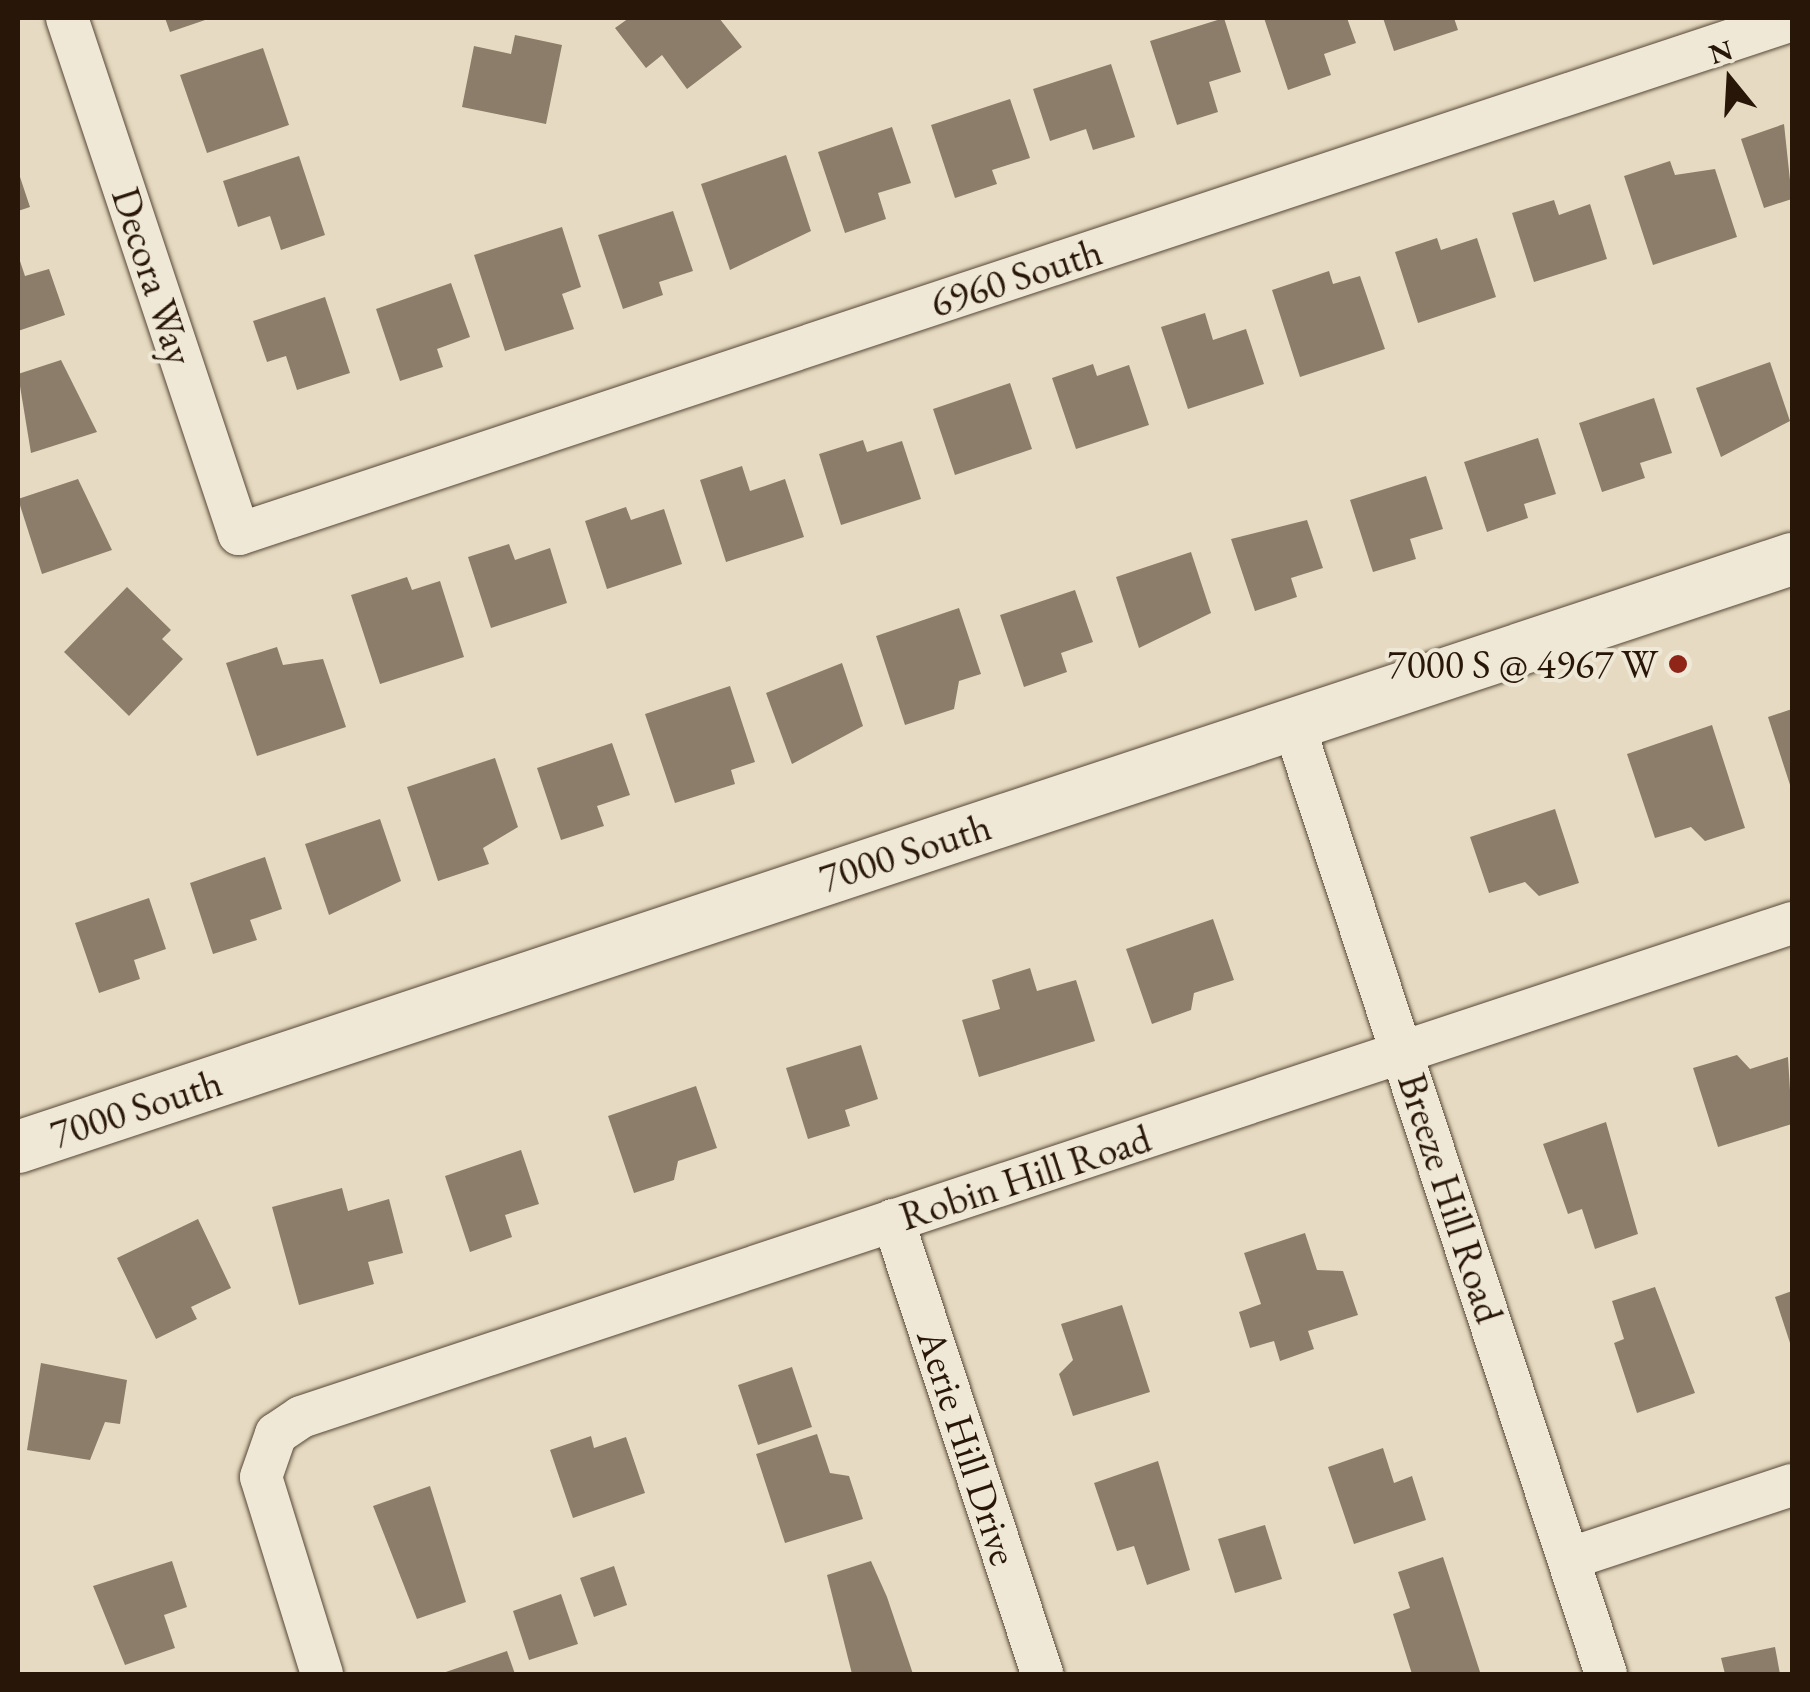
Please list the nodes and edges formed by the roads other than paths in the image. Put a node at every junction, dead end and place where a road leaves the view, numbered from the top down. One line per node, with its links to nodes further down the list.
1 (67, 18): 3 (street, Decora Way)
2 (1792, 20): 3 (street, 6960 South)
3 (239, 534)
4 (1792, 559): 5 (street, 7000 South)
5 (1293, 723): 7 (street, Breeze Hill Road); 8 (street, 7000 South)
6 (1792, 923): 7 (street, Robin Hill Road)
7 (1403, 1052): 9 (street, Robin Hill Road); 11 (street, Breeze Hill Road)
8 (18, 1147)
9 (893, 1220): 12 (street, Robin Hill Road); 13 (street, Aerie Hill Drive)
10 (1792, 1485): 11 (street)
11 (1570, 1558): 14 (street, Breeze Hill Road)
12 (322, 1674)
13 (1042, 1674)
14 (1606, 1674)

